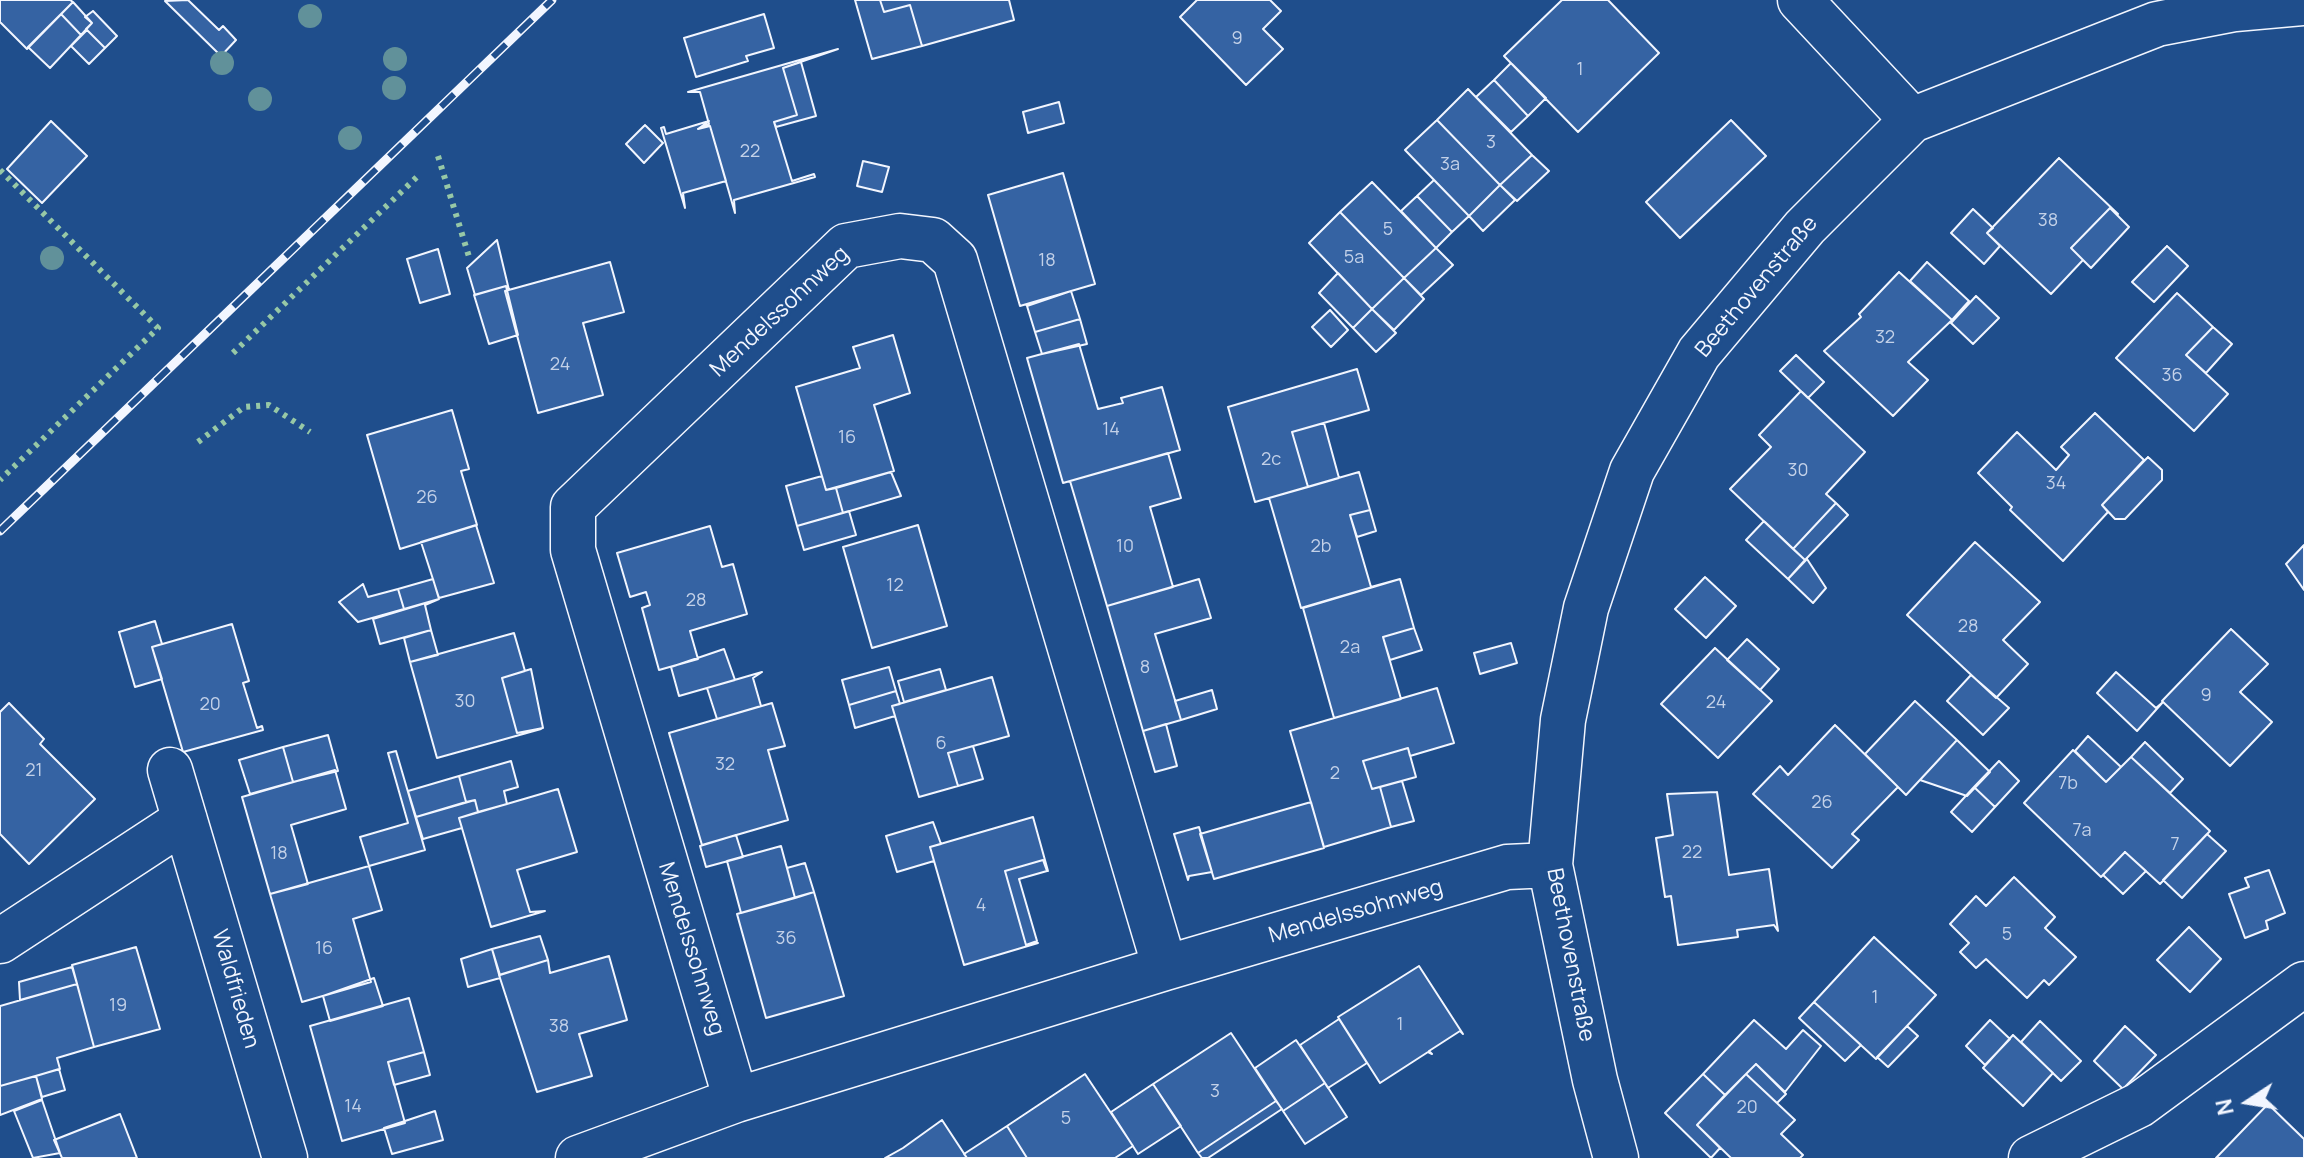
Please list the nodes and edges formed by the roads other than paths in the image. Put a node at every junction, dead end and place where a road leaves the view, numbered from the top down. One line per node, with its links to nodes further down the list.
1 (1800, 0): 4 (street)
2 (2304, 3): 3 (street, Beethovenstraße)
3 (2156, 12): 4 (street, Beethovenstraße)
4 (1912, 120): 7 (street, Beethovenstraße)
5 (170, 770): 6 (street, Waldfrieden)
6 (185, 820): 8 (street); 12 (street, Waldfrieden)
7 (1550, 865): 9 (street, Mendelssohnweg); 14 (street, Beethovenstraße)
8 (0, 941)
9 (1165, 968): 11 (street, Mendelssohnweg); 11 (street, Mendelssohnweg)
10 (2304, 984): 15 (street)
11 (736, 1100): 13 (street, Mendelssohnweg)
12 (285, 1158)
13 (578, 1158)
14 (1616, 1158)
15 (2031, 1158)

